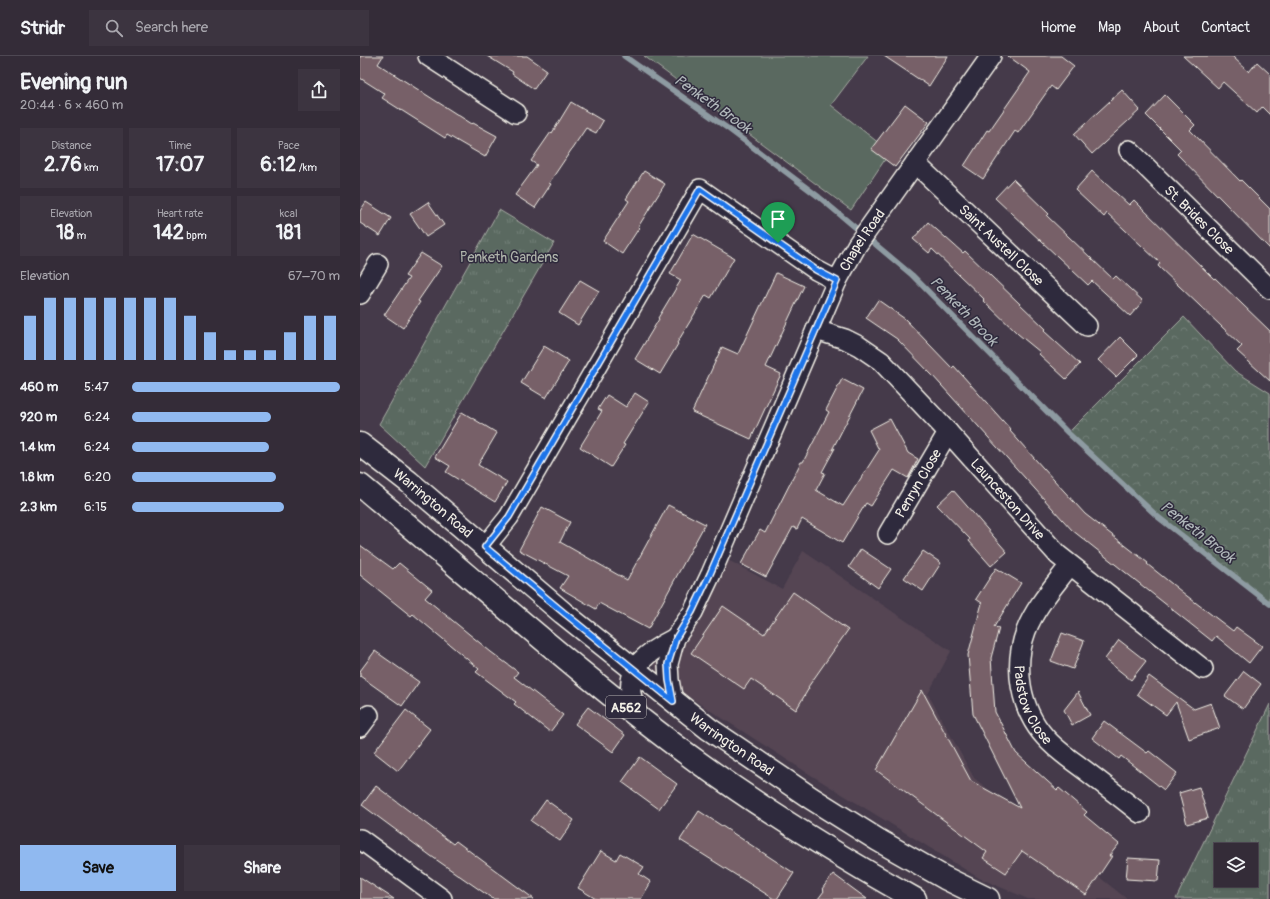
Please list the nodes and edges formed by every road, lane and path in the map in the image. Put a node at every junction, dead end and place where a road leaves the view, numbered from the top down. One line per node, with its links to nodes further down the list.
1 (428, 56): 3 (street)
2 (991, 56): 5 (street, Chapel Road)
3 (516, 112)
4 (1128, 150): 9 (street, St. Brides Close)
5 (915, 163): 7 (street, Chapel Road); 10 (street, Saint Austell Close)
6 (378, 264): 8 (street)
7 (837, 281): 11 (street, Chapel Road); 16 (street)
8 (362, 287)
9 (1270, 289)
10 (1087, 326)
11 (816, 330): 12 (street, Launceston Drive); 18 (street, Chapel Road)
12 (948, 432): 15 (street, Penryn Close); 17 (street, Launceston Drive)
13 (360, 444): 16 (main road, Warrington Road / A562)
14 (360, 485): 22 (main road, A562)
15 (888, 534)
16 (485, 547): 20 (main road, Warrington Road / A562)
17 (1070, 565): 19 (street, Launceston Drive); 23 (street, Padstow Close)
18 (676, 638): 20 (street); 21 (street, Chapel Road)
19 (1203, 669)
20 (634, 670): 21 (main road, Warrington Road / A562); 22 (street)
21 (673, 701): 27 (main road, Warrington Road / A562)
22 (640, 718): 26 (main road, A562)
23 (1140, 813)
24 (360, 839): 25 (street)
25 (442, 899)
26 (914, 899)
27 (988, 899)

